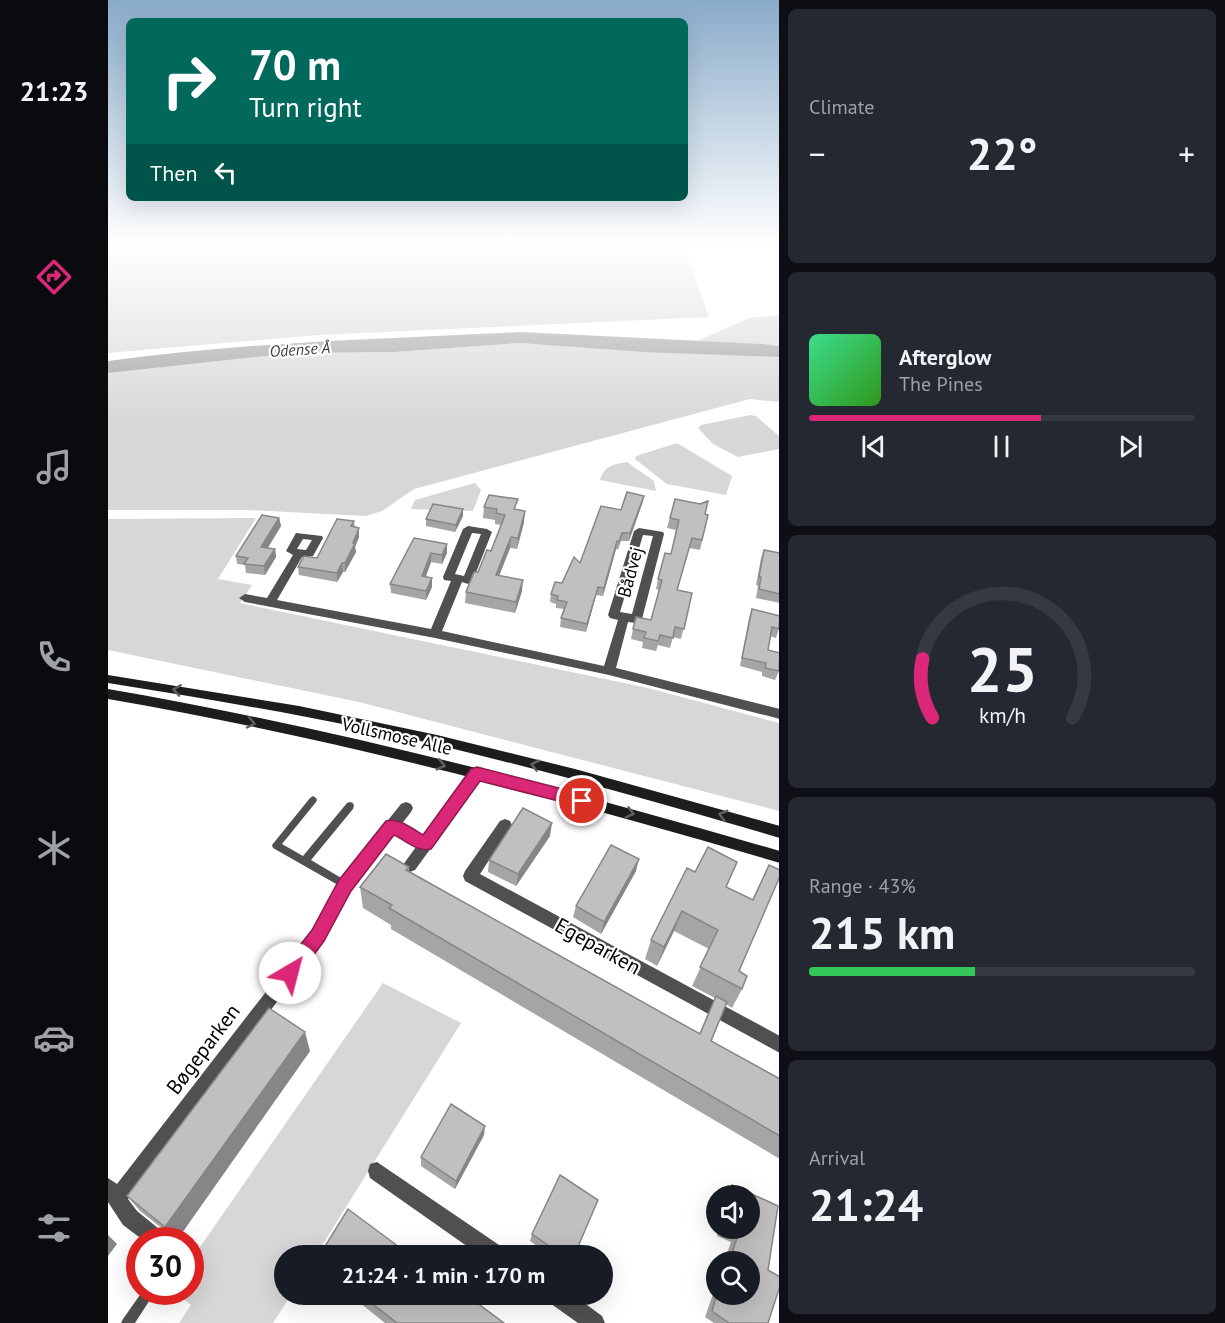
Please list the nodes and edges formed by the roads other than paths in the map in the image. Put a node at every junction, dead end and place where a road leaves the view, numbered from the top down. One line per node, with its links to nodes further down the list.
1 (299, 553): 4 (street)
2 (458, 578): 2 (street); 6 (street)
3 (245, 598): 4 (street)
4 (270, 603): 6 (street)
5 (624, 617): 5 (street, Bådvej); 7 (street, Bådvej)
6 (435, 634): 7 (street)
7 (609, 671): 10 (street)
8 (108, 679): 17 (street, Vollsmose Alle, one-way to 8)
9 (108, 694): 11 (street, Vollsmose Alle, one-way to 11)
10 (779, 714)
11 (477, 774): 18 (street); 19 (street, Vollsmose Alle, one-way to 19)
12 (314, 800): 20 (lane)
13 (350, 806): 20 (lane)
14 (406, 807): 15 (street, Bøgeparken)
15 (392, 825): 18 (lane); 22 (street, Bøgeparken)
16 (505, 825): 23 (street, Egeparken)
17 (779, 832)
18 (425, 844): 21 (street)
19 (779, 857)
20 (304, 862): 22 (lane)
21 (410, 866)
22 (345, 885): 25 (street, Bøgeparken)
23 (779, 1044)
24 (377, 1171): 27 (street)
25 (112, 1193): 26 (street, Bøgeparken)
26 (141, 1227)
27 (482, 1245)
28 (140, 1305): 30 (lane)
29 (570, 1305): 31 (street)
30 (127, 1323)
31 (596, 1323)

